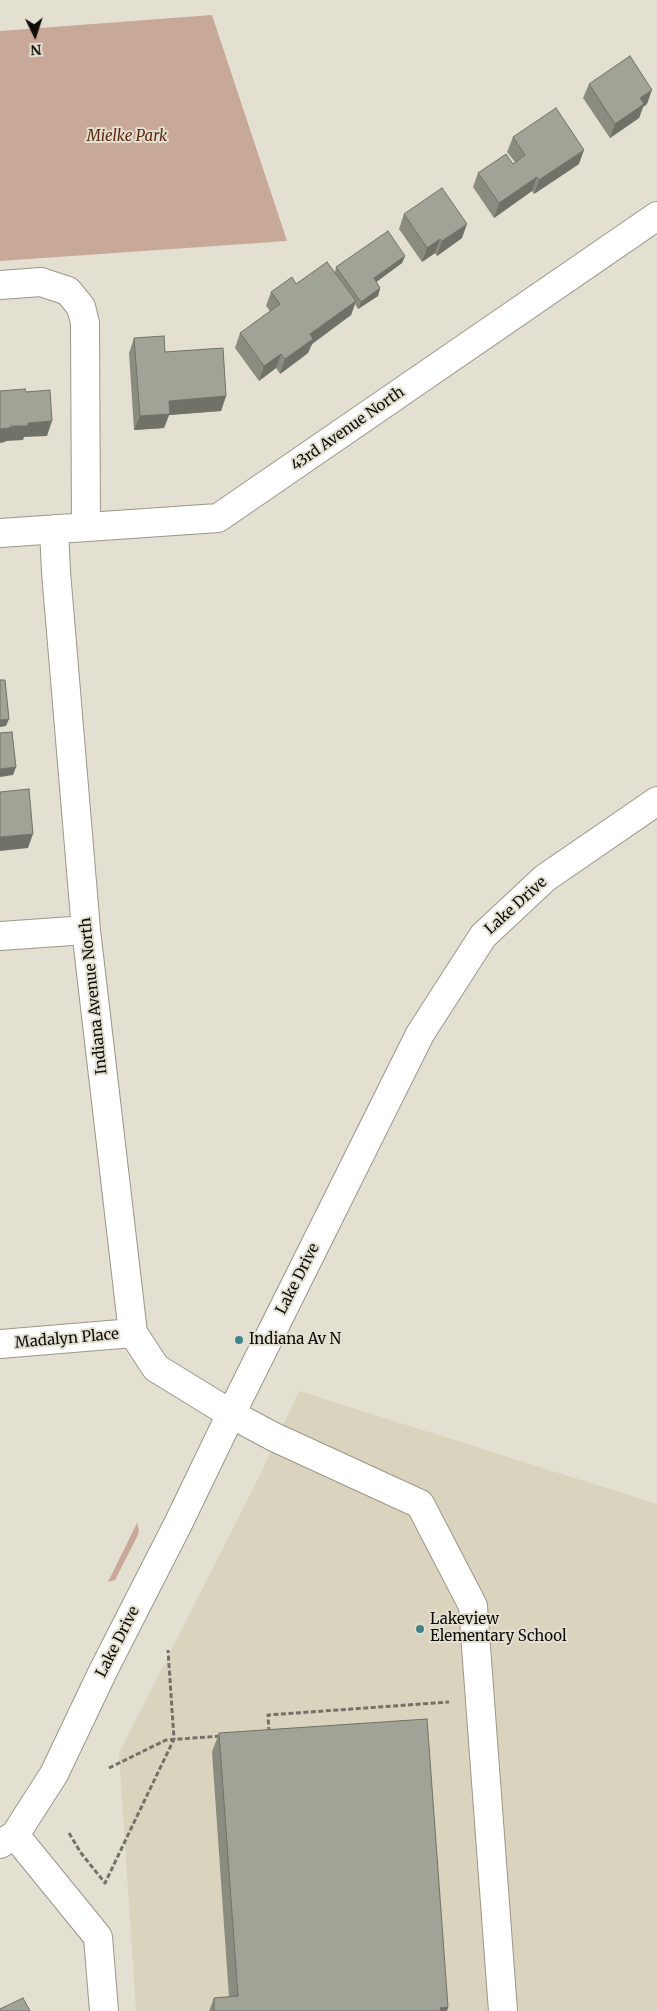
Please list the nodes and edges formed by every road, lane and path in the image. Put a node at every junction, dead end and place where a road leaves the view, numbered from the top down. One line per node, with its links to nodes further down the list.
1 (657, 216): 3 (street, 43rd Avenue North)
2 (0, 285): 3 (street)
3 (86, 526): 4 (street, 43rd Avenue North)
4 (54, 529): 5 (street, 43rd Avenue North); 7 (street, Indiana Avenue North)
5 (0, 533)
6 (657, 801): 11 (street, Lake Drive)
7 (86, 930): 8 (street); 9 (street, Indiana Avenue North)
8 (0, 936)
9 (133, 1333): 10 (street, Madalyn Place); 11 (street, Indiana Avenue North)
10 (0, 1344)
11 (231, 1414): 13 (street, Indiana Avenue North); 19 (street, Lake Drive)
12 (168, 1650): 16 (path)
13 (480, 1700): 14 (path); 21 (street, Indiana Avenue North)
14 (260, 1733)
15 (222, 1736): 16 (path)
16 (174, 1739): 17 (path); 18 (path)
17 (109, 1768)
18 (69, 1834)
19 (8, 1840): 20 (street)
20 (104, 2011)
21 (503, 2011)

